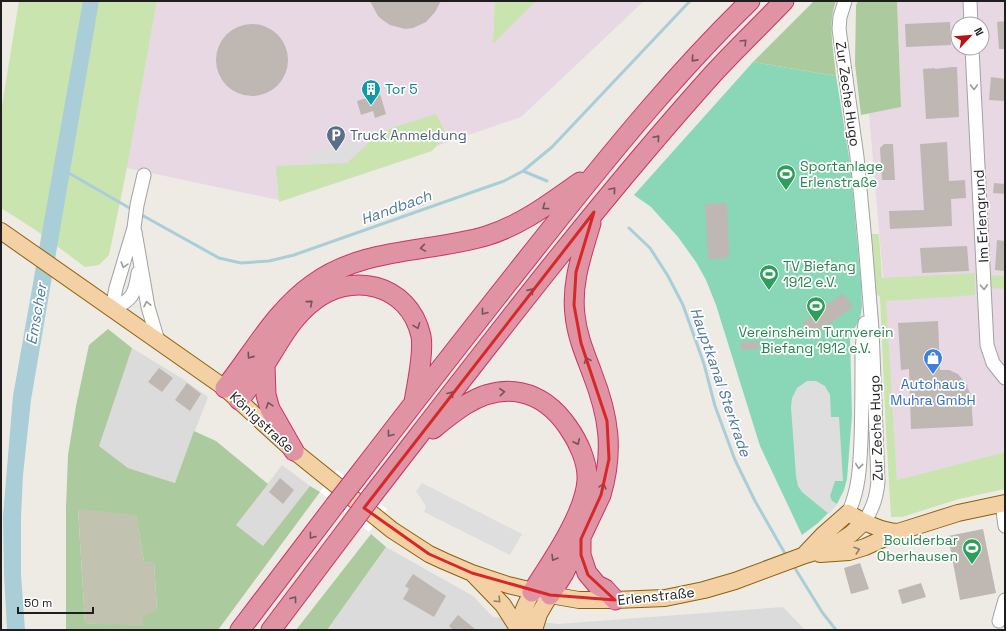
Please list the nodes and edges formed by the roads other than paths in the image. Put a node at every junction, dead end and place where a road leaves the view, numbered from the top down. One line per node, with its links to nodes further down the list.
1 (750, 1): 7 (highway, one-way to 7)
2 (784, 1): 9 (highway, one-way to 2)
3 (845, 1): 13 (street, Zur Zeche Hugo)
4 (970, 1): 5 (street)
5 (971, 16)
6 (972, 56): 17 (street, Im Erlengrund, one-way to 17)
7 (600, 168): 18 (highway, one-way to 18); 19 (highway, one-way to 19)
8 (144, 175): 10 (street)
9 (594, 212): 20 (highway, one-way to 9); 27 (highway, one-way to 9)
10 (134, 223): 12 (street); 14 (street, one-way to 14)
11 (1, 231): 14 (main road, Königstraße)
12 (139, 263): 14 (street); 15 (street, one-way to 12)
13 (868, 283): 23 (street, Zur Zeche Hugo, one-way to 23); 24 (street, Zur Zeche Hugo)
14 (112, 310): 15 (main road, Königstraße)
15 (158, 341): 18 (main road, Königstraße)
16 (265, 366): 18 (highway); 19 (highway, one-way to 19); 21 (highway, one-way to 16)
17 (1005, 378)
18 (232, 394): 21 (main road, Königstraße)
19 (414, 403): 34 (highway, one-way to 34, bridge)
20 (410, 447): 30 (highway, one-way to 30); 35 (highway, one-way to 20, bridge)
21 (294, 451): 29 (main road, Königstraße)
22 (1003, 503): 25 (street); 26 (main road, Erlenstraße)
23 (848, 513): 24 (main road, Erlenstraße); 28 (main road, Erlenstraße)
24 (864, 522): 26 (main road, Erlenstraße); 28 (main road, Erlenstraße)
25 (1005, 526)
26 (898, 532): 28 (main road, Erlenstraße, one-way to 26)
27 (581, 539): 30 (highway); 31 (highway)
28 (805, 555): 31 (main road, Erlenstraße)
29 (472, 573): 30 (main road, Königstraße); 36 (main road, one-way to 36)
30 (541, 593): 31 (main road, Erlenstraße); 36 (main road); 37 (main road)
31 (615, 600)
32 (1005, 600): 33 (street)
33 (999, 621)
34 (240, 630)
35 (271, 630)
36 (519, 630)
37 (534, 630)

